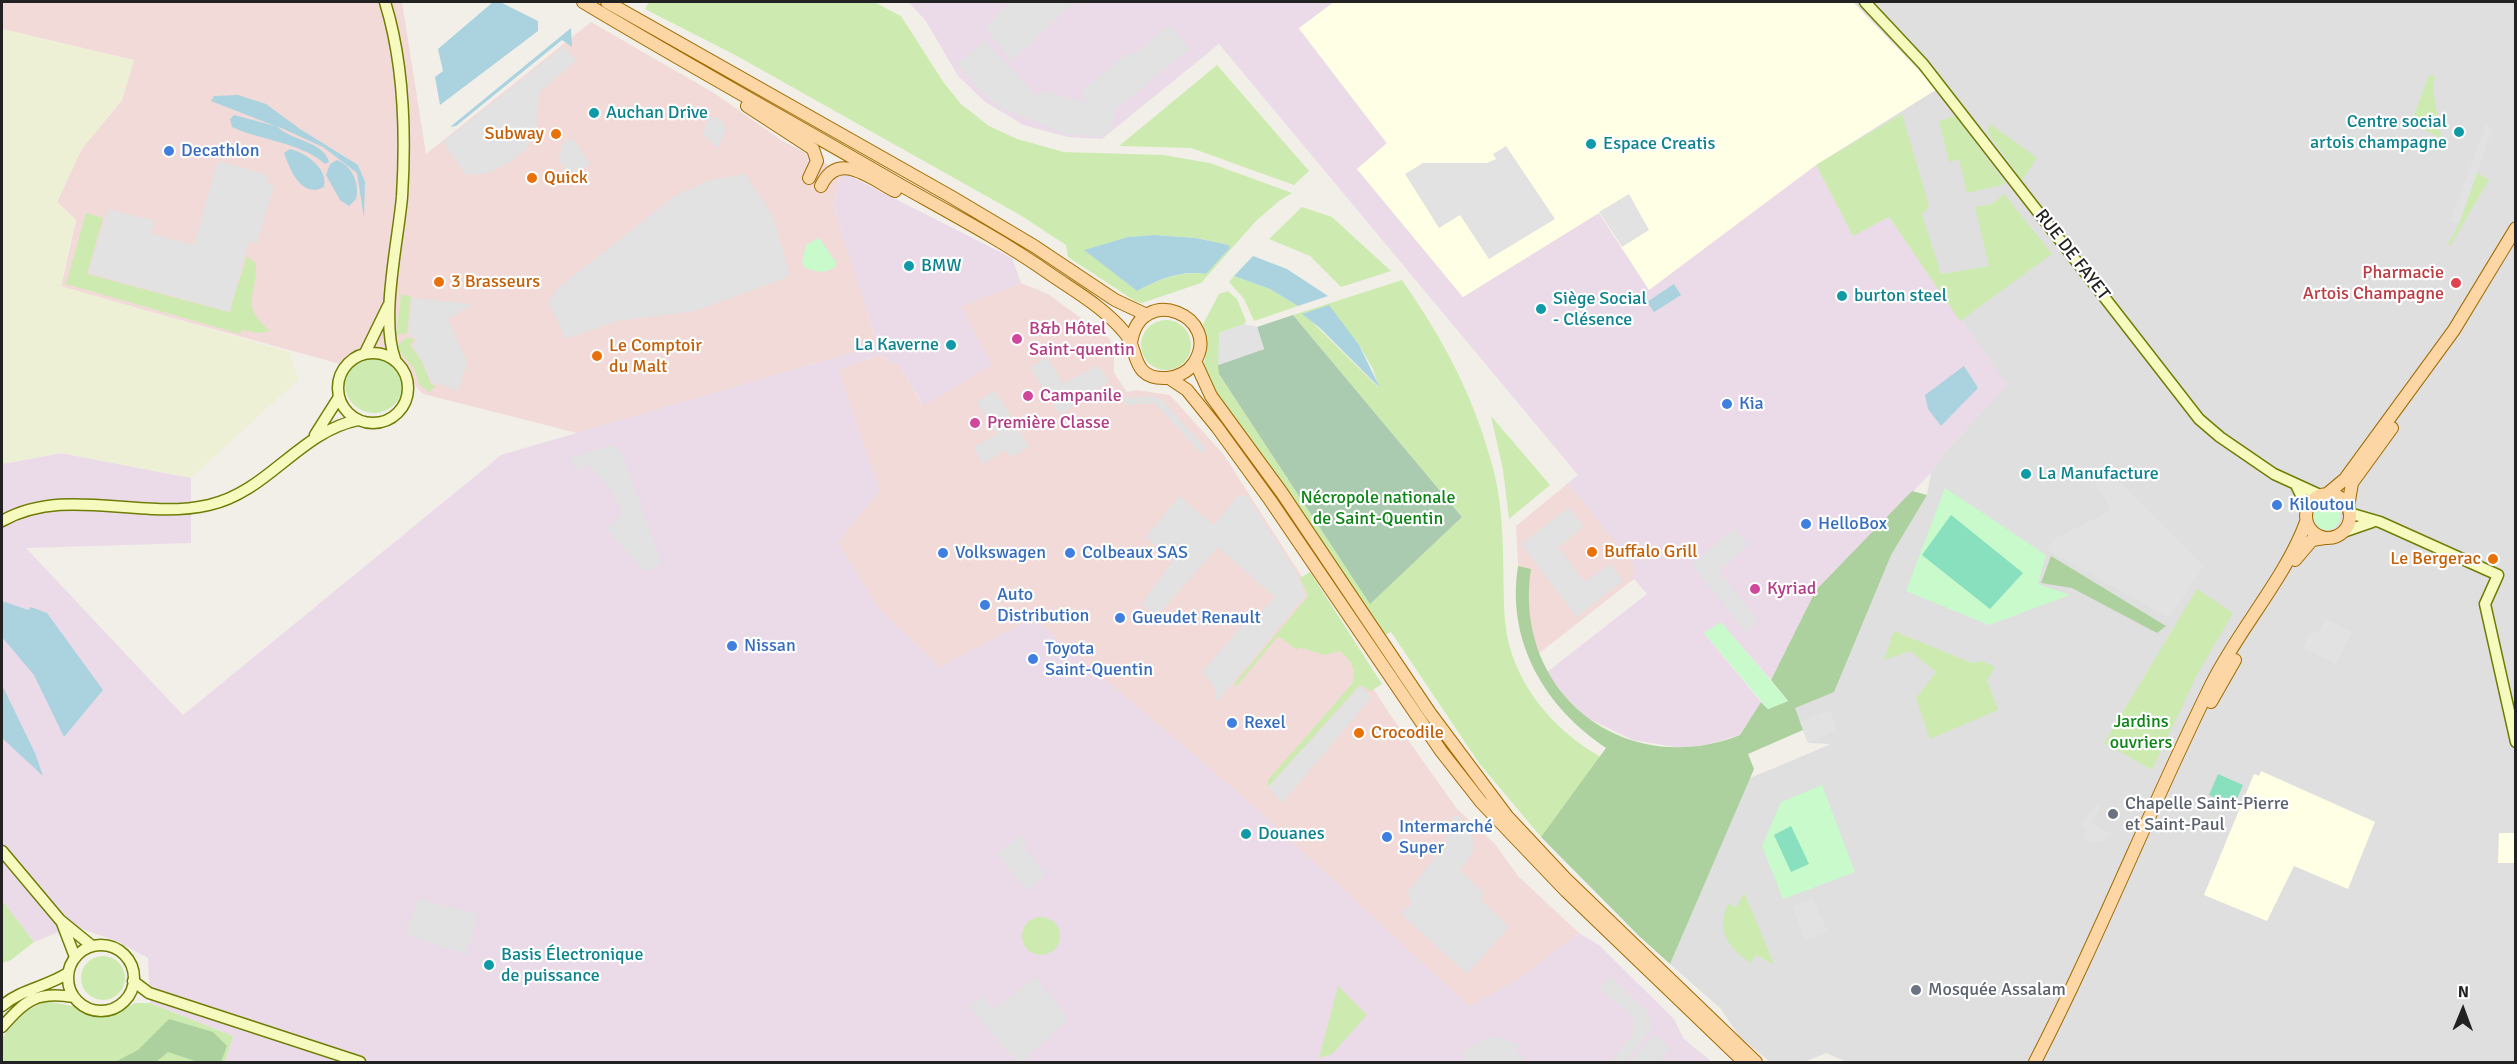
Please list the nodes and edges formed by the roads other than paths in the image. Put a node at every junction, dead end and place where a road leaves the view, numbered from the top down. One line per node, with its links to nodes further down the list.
1 (583, 2): 5 (main road)
2 (607, 2): 12 (main road)
3 (1865, 2): 21 (street, RUE DE FAYET)
4 (387, 4): 11 (street)
5 (654, 44): 6 (main road); 9 (main road)
6 (809, 178)
7 (821, 186): 9 (main road)
8 (2516, 228): 22 (main road)
9 (1000, 242): 13 (main road)
10 (2516, 243): 24 (main road)
11 (390, 301): 14 (street); 15 (street)
12 (1147, 315): 13 (main road); 16 (main road)
13 (1131, 343): 17 (main road)
14 (365, 353): 15 (street); 18 (street)
15 (395, 359): 19 (street)
16 (1195, 361): 17 (main road); 46 (main road)
17 (1169, 378): 41 (main road)
18 (339, 397): 19 (street); 20 (street)
19 (358, 420): 20 (street)
20 (310, 442): 25 (street)
21 (2297, 487): 22 (street, RUE DE FAYET); 23 (street)
22 (2324, 495): 23 (main road); 24 (main road)
23 (2307, 507): 26 (main road)
24 (2349, 510): 27 (street); 28 (main road)
25 (2, 521)
26 (2306, 522): 29 (main road); 47 (main road)
27 (2372, 522): 28 (street); 30 (street)
28 (2343, 532): 29 (main road)
29 (2325, 538): 48 (main road)
30 (2516, 742)
31 (2, 851): 32 (street)
32 (60, 920): 33 (street); 34 (street)
33 (92, 946): 34 (street); 36 (street)
34 (75, 957): 35 (street)
35 (68, 973): 38 (street); 40 (street)
36 (134, 981): 37 (street); 39 (street)
37 (149, 993): 39 (street); 43 (street)
38 (74, 998): 39 (street); 42 (street)
39 (126, 998)
40 (2, 1006)
41 (1696, 1016): 44 (main road); 45 (main road)
42 (2, 1026)
43 (360, 1062)
44 (1744, 1062)
45 (1749, 1062)
46 (1756, 1062)
47 (2035, 1062)
48 (2044, 1062)

